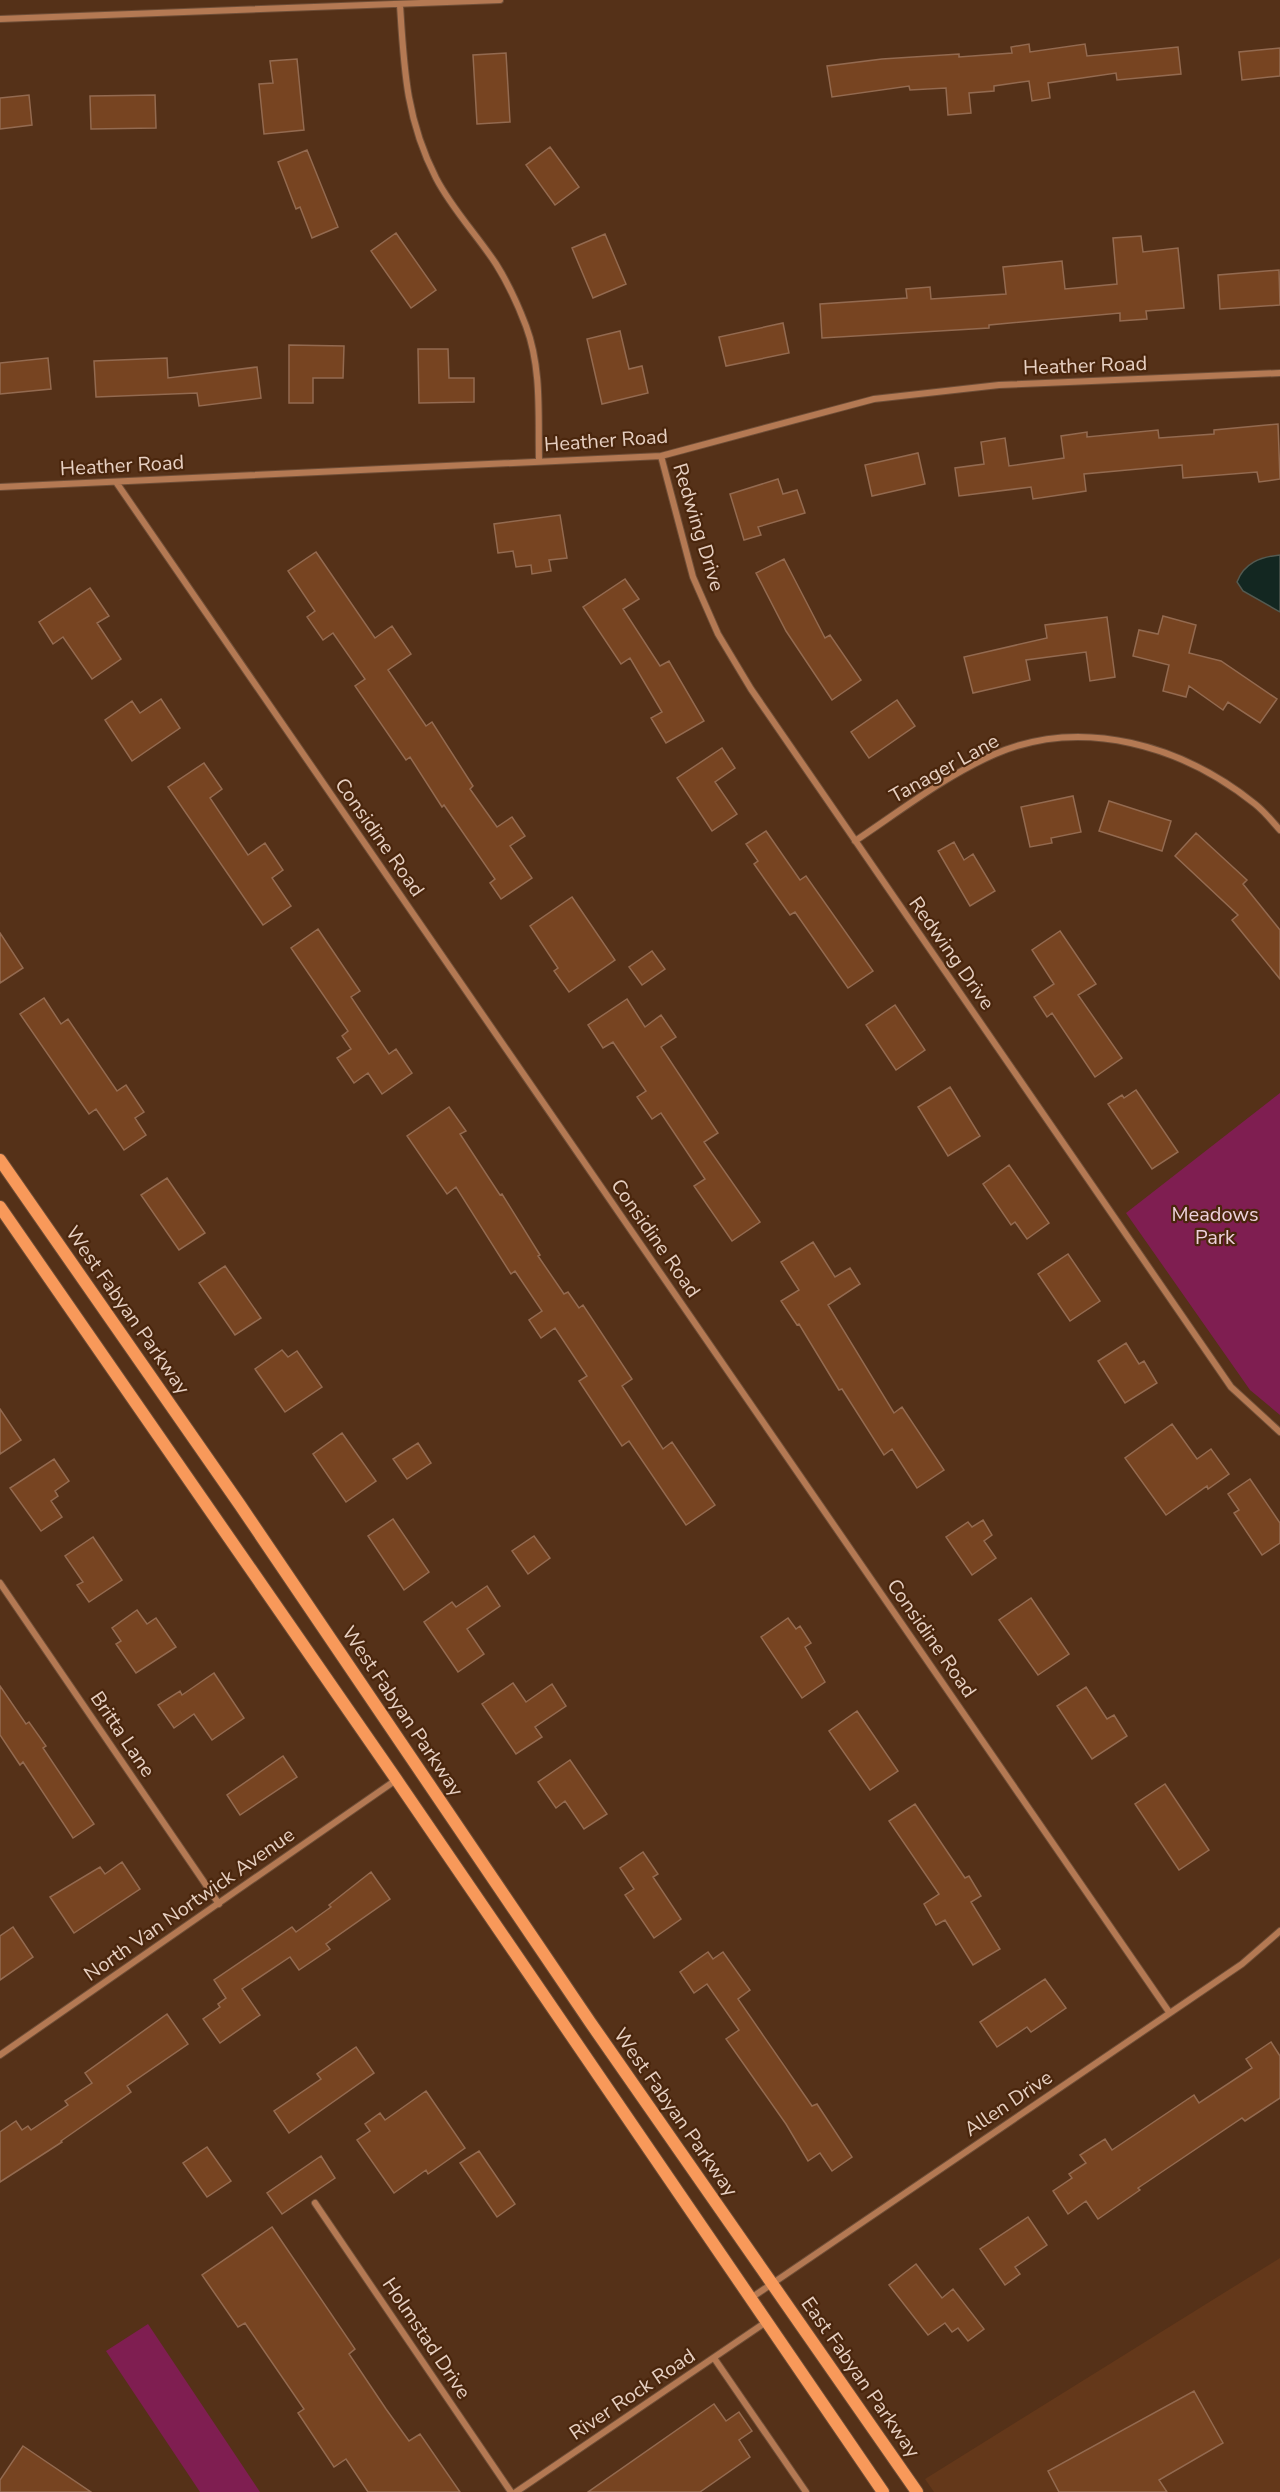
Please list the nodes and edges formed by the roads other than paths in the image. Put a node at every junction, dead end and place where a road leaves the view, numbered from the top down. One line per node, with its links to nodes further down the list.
1 (500, 0): 2 (street)
2 (400, 5): 3 (street); 6 (street)
3 (0, 18)
4 (1280, 373): 5 (street, Heather Road)
5 (661, 456): 6 (street, Heather Road); 10 (street, Redwing Drive)
6 (539, 461): 7 (street, Heather Road)
7 (116, 482): 8 (street, Heather Road); 18 (street, Considine Road)
8 (0, 487)
9 (1280, 830): 10 (street, Tanager Lane)
10 (855, 841): 13 (street, Redwing Drive)
11 (0, 1160): 21 (main road, West Fabyan Parkway)
12 (1, 1211): 15 (main road)
13 (1280, 1432)
14 (0, 1583): 16 (street, Britta Lane)
15 (396, 1779): 16 (street, North Van Nortwick Avenue); 22 (main road)
16 (219, 1904): 19 (street, North Van Nortwick Avenue)
17 (1280, 1931): 18 (street, Allen Drive)
18 (1169, 2012): 21 (street, Allen Drive)
19 (0, 2055)
20 (315, 2203): 25 (street, Holmstad Drive)
21 (772, 2283): 22 (street, Allen Drive); 28 (main road, East Fabyan Parkway)
22 (751, 2298): 23 (main road)
23 (766, 2322): 24 (street, River Rock Road); 27 (main road)
24 (714, 2358): 25 (street, River Rock Road); 26 (street)
25 (514, 2492)
26 (806, 2492)
27 (883, 2492)
28 (917, 2492)

